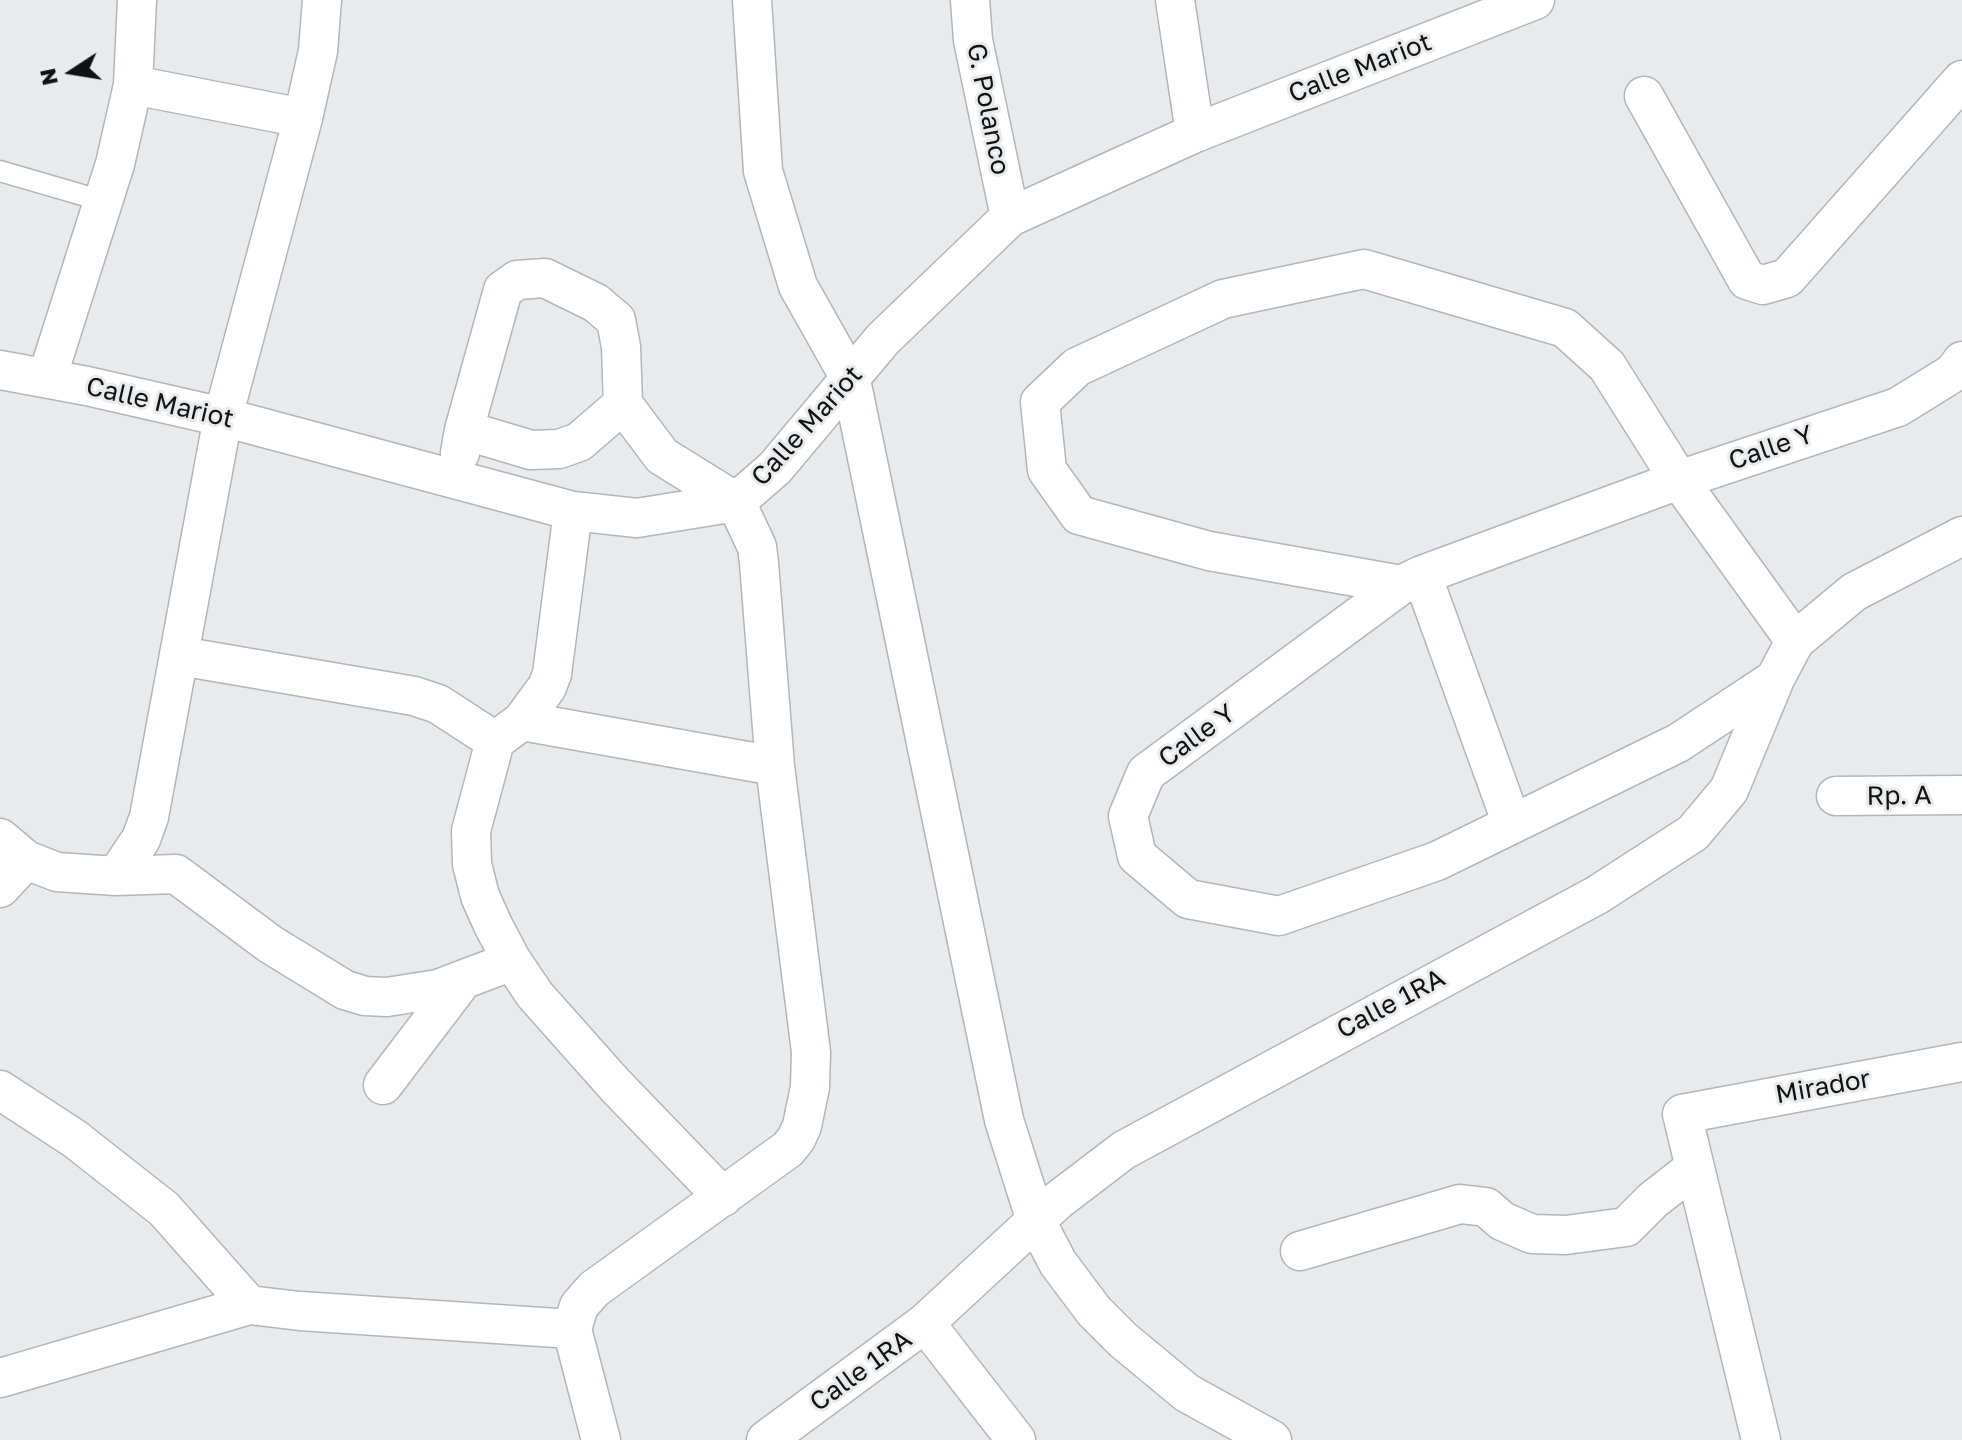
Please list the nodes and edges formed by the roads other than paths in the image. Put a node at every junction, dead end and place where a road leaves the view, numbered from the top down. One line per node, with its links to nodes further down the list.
1 (137, 0): 8 (street)
2 (322, 0): 10 (street)
3 (752, 0): 18 (street)
4 (970, 0): 14 (street, G. Polanco)
5 (1175, 0): 11 (street)
6 (1535, 0): 11 (street, Calle Mariot)
7 (1962, 80): 9 (street)
8 (133, 85): 10 (street); 13 (street)
9 (1644, 96)
10 (303, 118): 20 (street)
11 (1195, 133): 14 (street, Calle Mariot)
12 (0, 171): 13 (lane)
13 (103, 201): 17 (street)
14 (1010, 217): 18 (street, Calle Mariot)
15 (1962, 361): 23 (street, Calle Y)
16 (0, 370): 17 (street, Calle Mariot)
17 (47, 378): 20 (street, Calle Mariot)
18 (851, 380): 24 (street, Calle Mariot); 46 (street)
19 (623, 404): 21 (street); 21 (street); 24 (street)
20 (223, 417): 22 (street, Calle Mariot); 29 (street)
21 (464, 430): 22 (street)
22 (457, 480): 25 (street, Calle Mariot)
23 (1679, 480): 27 (street, Calle Y); 27 (street); 28 (street)
24 (736, 502): 25 (street, Calle Mariot); 32 (street)
25 (573, 511): 31 (street)
26 (1962, 536): 28 (street, Calle 1RA)
27 (1411, 580): 35 (street); 35 (street, Calle Y)
28 (1795, 641): 30 (street, Calle 1RA)
29 (180, 656): 31 (street); 37 (street)
30 (1775, 679): 35 (street, Calle Y); 46 (street, Calle 1RA)
31 (508, 731): 32 (street); 39 (street)
32 (775, 766): 45 (street)
33 (1962, 795): 34 (street, Rp. A)
34 (1836, 796)
35 (1512, 824)
36 (13, 849): 37 (street); 38 (street)
37 (116, 876): 40 (street)
38 (0, 888)
39 (512, 961): 40 (street); 45 (street)
40 (462, 981): 42 (street)
41 (1962, 1062): 44 (street, Mirador)
42 (383, 1085)
43 (3, 1096): 48 (street)
44 (1694, 1168): 47 (street); 56 (street)
45 (723, 1197): 50 (street)
46 (1036, 1221): 49 (street, Calle 1RA); 55 (street)
47 (1300, 1251)
48 (249, 1305): 50 (street); 51 (street)
49 (925, 1323): 53 (street, Calle 1RA); 54 (street)
50 (572, 1329): 52 (street)
51 (0, 1378)
52 (601, 1440)
53 (766, 1440)
54 (1016, 1440)
55 (1272, 1440)
56 (1761, 1440)

